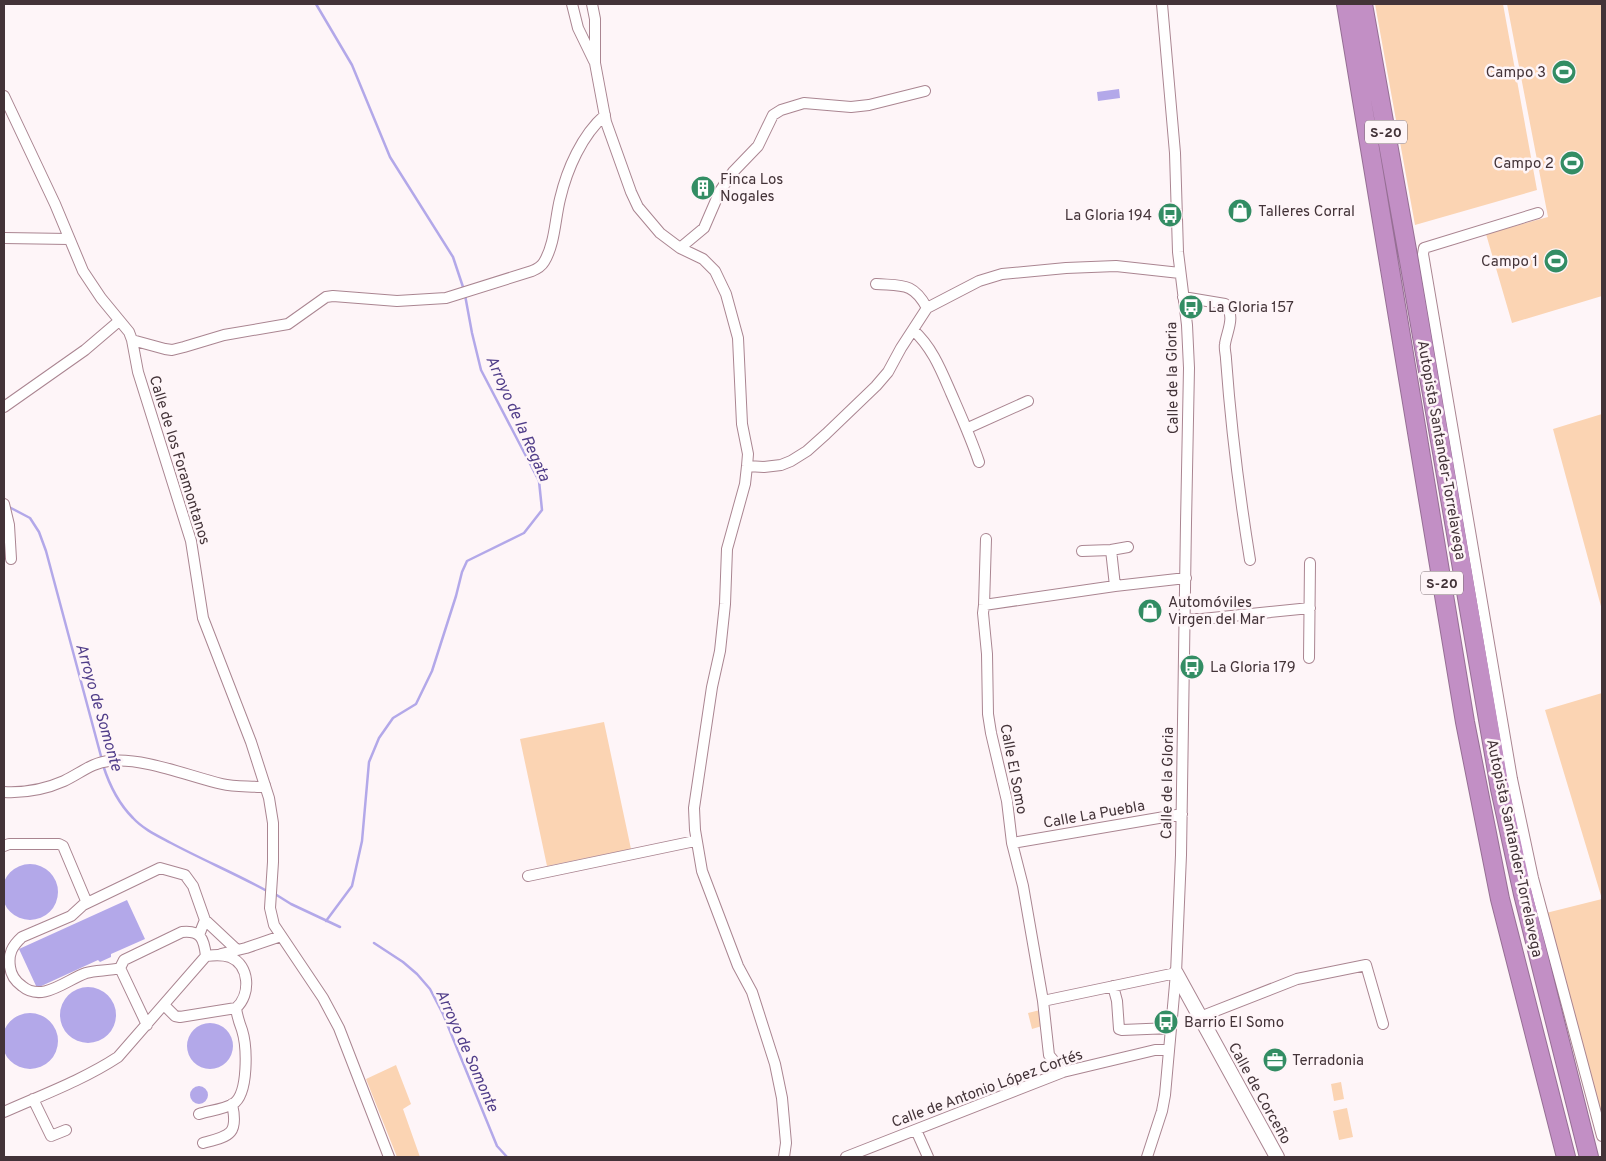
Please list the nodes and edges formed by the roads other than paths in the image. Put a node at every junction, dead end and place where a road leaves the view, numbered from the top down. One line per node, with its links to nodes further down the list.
1 (572, 4): 6 (street)
2 (592, 4): 6 (street)
3 (1162, 4): 14 (street, Calle de la Gloria)
4 (1346, 4): 82 (highway, Autopista Santander-Torrelavega / S-20)
5 (1363, 4): 83 (highway, Autopista Santander-Torrelavega / S-20)
6 (595, 63): 9 (street)
7 (925, 90): 13 (street)
8 (4, 96): 12 (street, Calle de los Foramontanos)
9 (604, 114): 13 (street); 20 (street)
10 (1538, 213): 74 (street)
11 (4, 238): 12 (street)
12 (69, 239): 18 (street, Calle de los Foramontanos)
13 (680, 248): 25 (street)
14 (1180, 273): 16 (street, Calle de la Gloria); 17 (street)
15 (876, 284): 17 (street)
16 (1184, 297): 32 (street); 34 (street, Calle de la Gloria)
17 (927, 308): 19 (street)
18 (119, 322): 20 (street, Calle de los Foramontanos); 22 (street)
19 (913, 330): 23 (street); 25 (street)
20 (132, 340): 40 (street, Calle de los Foramontanos)
21 (1028, 401): 23 (street)
22 (4, 407)
23 (968, 428): 24 (street)
24 (979, 462)
25 (747, 466): 43 (street)
26 (4, 504): 31 (street)
27 (986, 540): 36 (street, Calle El Somo)
28 (1128, 547): 29 (street)
29 (1112, 550): 30 (street); 35 (street)
30 (1082, 551)
31 (11, 559)
32 (1250, 560)
33 (1310, 562): 37 (street)
34 (1186, 578): 35 (street); 38 (street, Calle de la Gloria)
35 (1115, 586): 36 (street)
36 (984, 605): 44 (street, Calle El Somo)
37 (1310, 608): 38 (street); 39 (street)
38 (1185, 619): 42 (street, Calle de la Gloria)
39 (1309, 658)
40 (265, 785): 41 (street); 50 (street, Calle de los Foramontanos)
41 (4, 792)
42 (1182, 814): 44 (street, Calle La Puebla); 55 (street, Calle de la Gloria)
43 (695, 841): 46 (street); 77 (street)
44 (1012, 843): 59 (street, Calle El Somo)
45 (4, 846): 47 (street)
46 (528, 876)
47 (88, 903): 48 (street); 54 (street)
48 (205, 920): 49 (street); 51 (street)
49 (199, 935): 53 (street); 54 (street)
50 (281, 936): 51 (street); 76 (street, Calle de los Foramontanos)
51 (237, 950): 52 (street)
52 (220, 955): 53 (street); 61 (street)
53 (206, 956): 60 (street)
54 (120, 968): 64 (street)
55 (1176, 973): 56 (street); 57 (street, Calle de la Gloria); 58 (main road, Calle de Corceño)
56 (1114, 986): 59 (street); 65 (street)
57 (1175, 988): 58 (main road, Calle de Corceño); 65 (street)
58 (1189, 998): 62 (main road, Calle de Corceño)
59 (1043, 1000): 67 (street, Calle El Somo)
60 (164, 1005): 61 (street); 64 (street)
61 (236, 1008): 69 (street)
62 (1200, 1017): 63 (street); 81 (main road, Calle de Corceño)
63 (1383, 1024)
64 (147, 1025): 68 (street)
65 (1171, 1028): 66 (street)
66 (1169, 1050): 67 (street, Calle de Antonio López Cortés); 80 (street)
67 (1064, 1072): 73 (street, Calle de Antonio López Cortés)
68 (33, 1100): 70 (street); 72 (street)
69 (232, 1104): 71 (street); 75 (street)
70 (4, 1112)
71 (199, 1114)
72 (66, 1130)
73 (916, 1130): 78 (street, Calle de Antonio López Cortés); 79 (street)
74 (1602, 1136)
75 (203, 1144)
76 (389, 1157)
77 (784, 1157)
78 (846, 1157)
79 (928, 1157)
80 (1148, 1157)
81 (1277, 1157)
82 (1566, 1157)
83 (1589, 1157)

